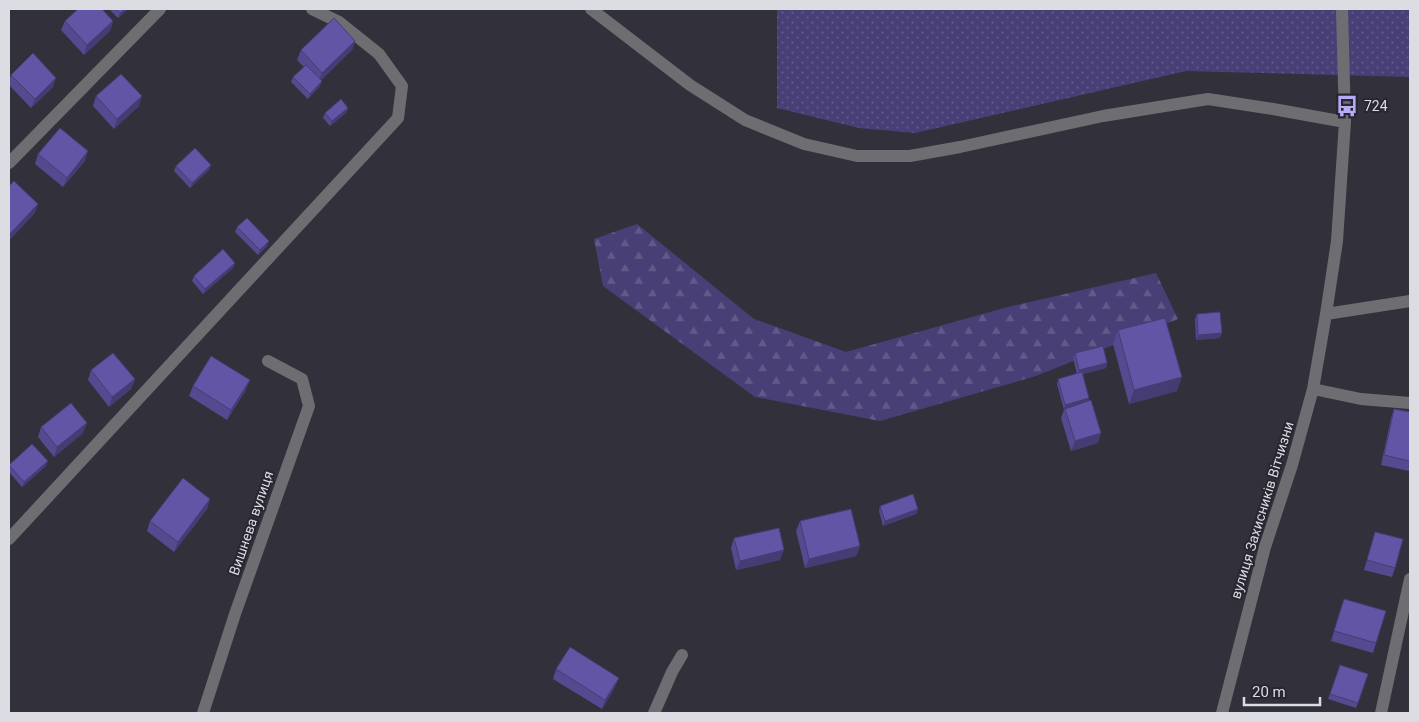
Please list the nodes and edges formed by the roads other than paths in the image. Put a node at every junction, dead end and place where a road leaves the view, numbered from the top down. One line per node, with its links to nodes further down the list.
1 (160, 9): 6 (street)
2 (312, 9): 12 (street)
3 (591, 9): 5 (street)
4 (1342, 9): 5 (street, вулиця Захисників Вітчизни)
5 (1345, 122): 8 (street, вулиця Захисників Вітчизни)
6 (9, 163)
7 (1410, 301): 8 (street)
8 (1326, 314): 10 (street, вулиця Захисників Вітчизни)
9 (268, 361): 15 (street, Вишнева вулиця)
10 (1313, 389): 11 (street); 17 (street, вулиця Захисників Вітчизни)
11 (1410, 403)
12 (9, 540)
13 (1410, 579): 18 (street)
14 (682, 655): 16 (street)
15 (203, 713)
16 (654, 713)
17 (1222, 713)
18 (1381, 713)

